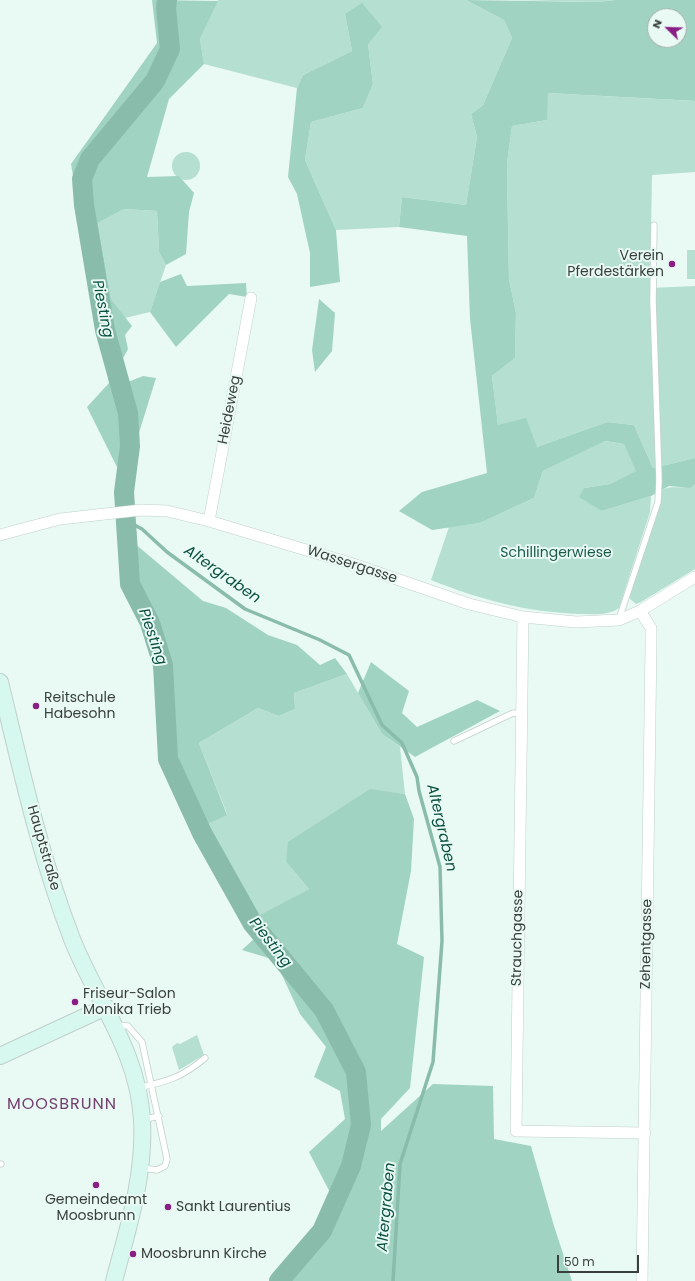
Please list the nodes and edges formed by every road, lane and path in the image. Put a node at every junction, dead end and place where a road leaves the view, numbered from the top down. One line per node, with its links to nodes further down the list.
1 (654, 224): 8 (lane)
2 (251, 298): 3 (street, Heideweg)
3 (209, 521): 4 (street, Wassergasse); 7 (street, Wassergasse)
4 (0, 535)
5 (695, 577): 6 (street, Wassergasse)
6 (640, 611): 8 (street, Wassergasse); 18 (street, Zehentgasse)
7 (523, 617): 8 (street, Wassergasse); 10 (street, Strauchgasse)
8 (619, 620)
9 (0, 682): 12 (main road, Hauptstraße)
10 (521, 714): 11 (lane); 18 (street, Strauchgasse)
11 (454, 741)
12 (106, 1007): 13 (main road); 15 (main road, Hauptstraße)
13 (0, 1056)
14 (205, 1058): 15 (lane)
15 (145, 1087): 16 (lane); 17 (main road, Hauptstraße)
16 (159, 1116): 17 (lane); 19 (lane)
17 (142, 1120): 19 (main road, Hauptstraße)
18 (645, 1132): 21 (street, Zehentgasse)
19 (141, 1168): 20 (main road, Hauptstraße)
20 (114, 1281)
21 (642, 1281)

